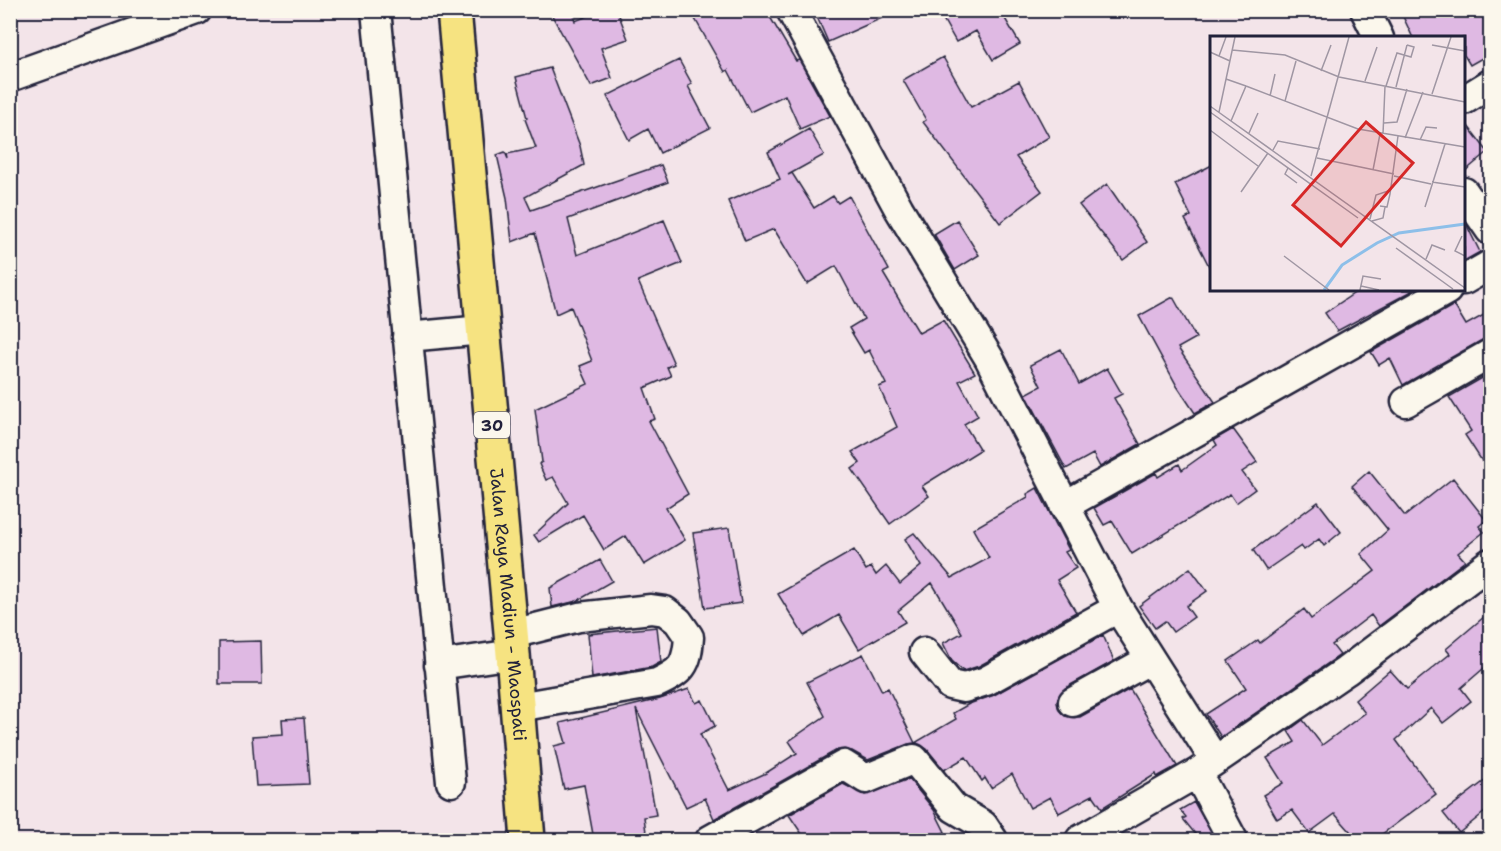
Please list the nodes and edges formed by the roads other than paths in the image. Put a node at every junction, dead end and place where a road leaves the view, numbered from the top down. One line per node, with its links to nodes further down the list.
1 (197, 10): 7 (street)
2 (376, 10): 16 (street)
3 (454, 10): 15 (highway, Jalan Raya Madiun - Maospati / 30)
4 (791, 10): 19 (street)
5 (1365, 10): 6 (street)
6 (1378, 36)
7 (10, 77)
8 (1491, 84): 9 (street)
9 (1465, 99)
10 (1465, 193): 11 (street)
11 (1491, 230)
12 (1491, 265): 13 (street)
13 (1465, 279)
14 (1445, 291): 19 (street)
15 (483, 330): 16 (street); 22 (highway, Jalan Raya Madiun - Maospati / 30)
16 (407, 337): 25 (street)
17 (1491, 354): 18 (street)
18 (1406, 402)
19 (1064, 506): 21 (street)
20 (1491, 563): 28 (street)
21 (1118, 608): 23 (street); 24 (street)
22 (512, 644): 25 (street); 27 (highway, Jalan Raya Madiun - Maospati / 30); 27 (street)
23 (924, 652)
24 (1149, 660): 26 (street); 28 (street)
25 (439, 665): 29 (street)
26 (1073, 702)
27 (518, 708): 30 (highway, Jalan Raya Madiun - Maospati / 30)
28 (1206, 766): 33 (street); 34 (street)
29 (451, 782)
30 (528, 840)
31 (710, 840): 32 (street)
32 (993, 840)
33 (1080, 840)
34 (1233, 840)

